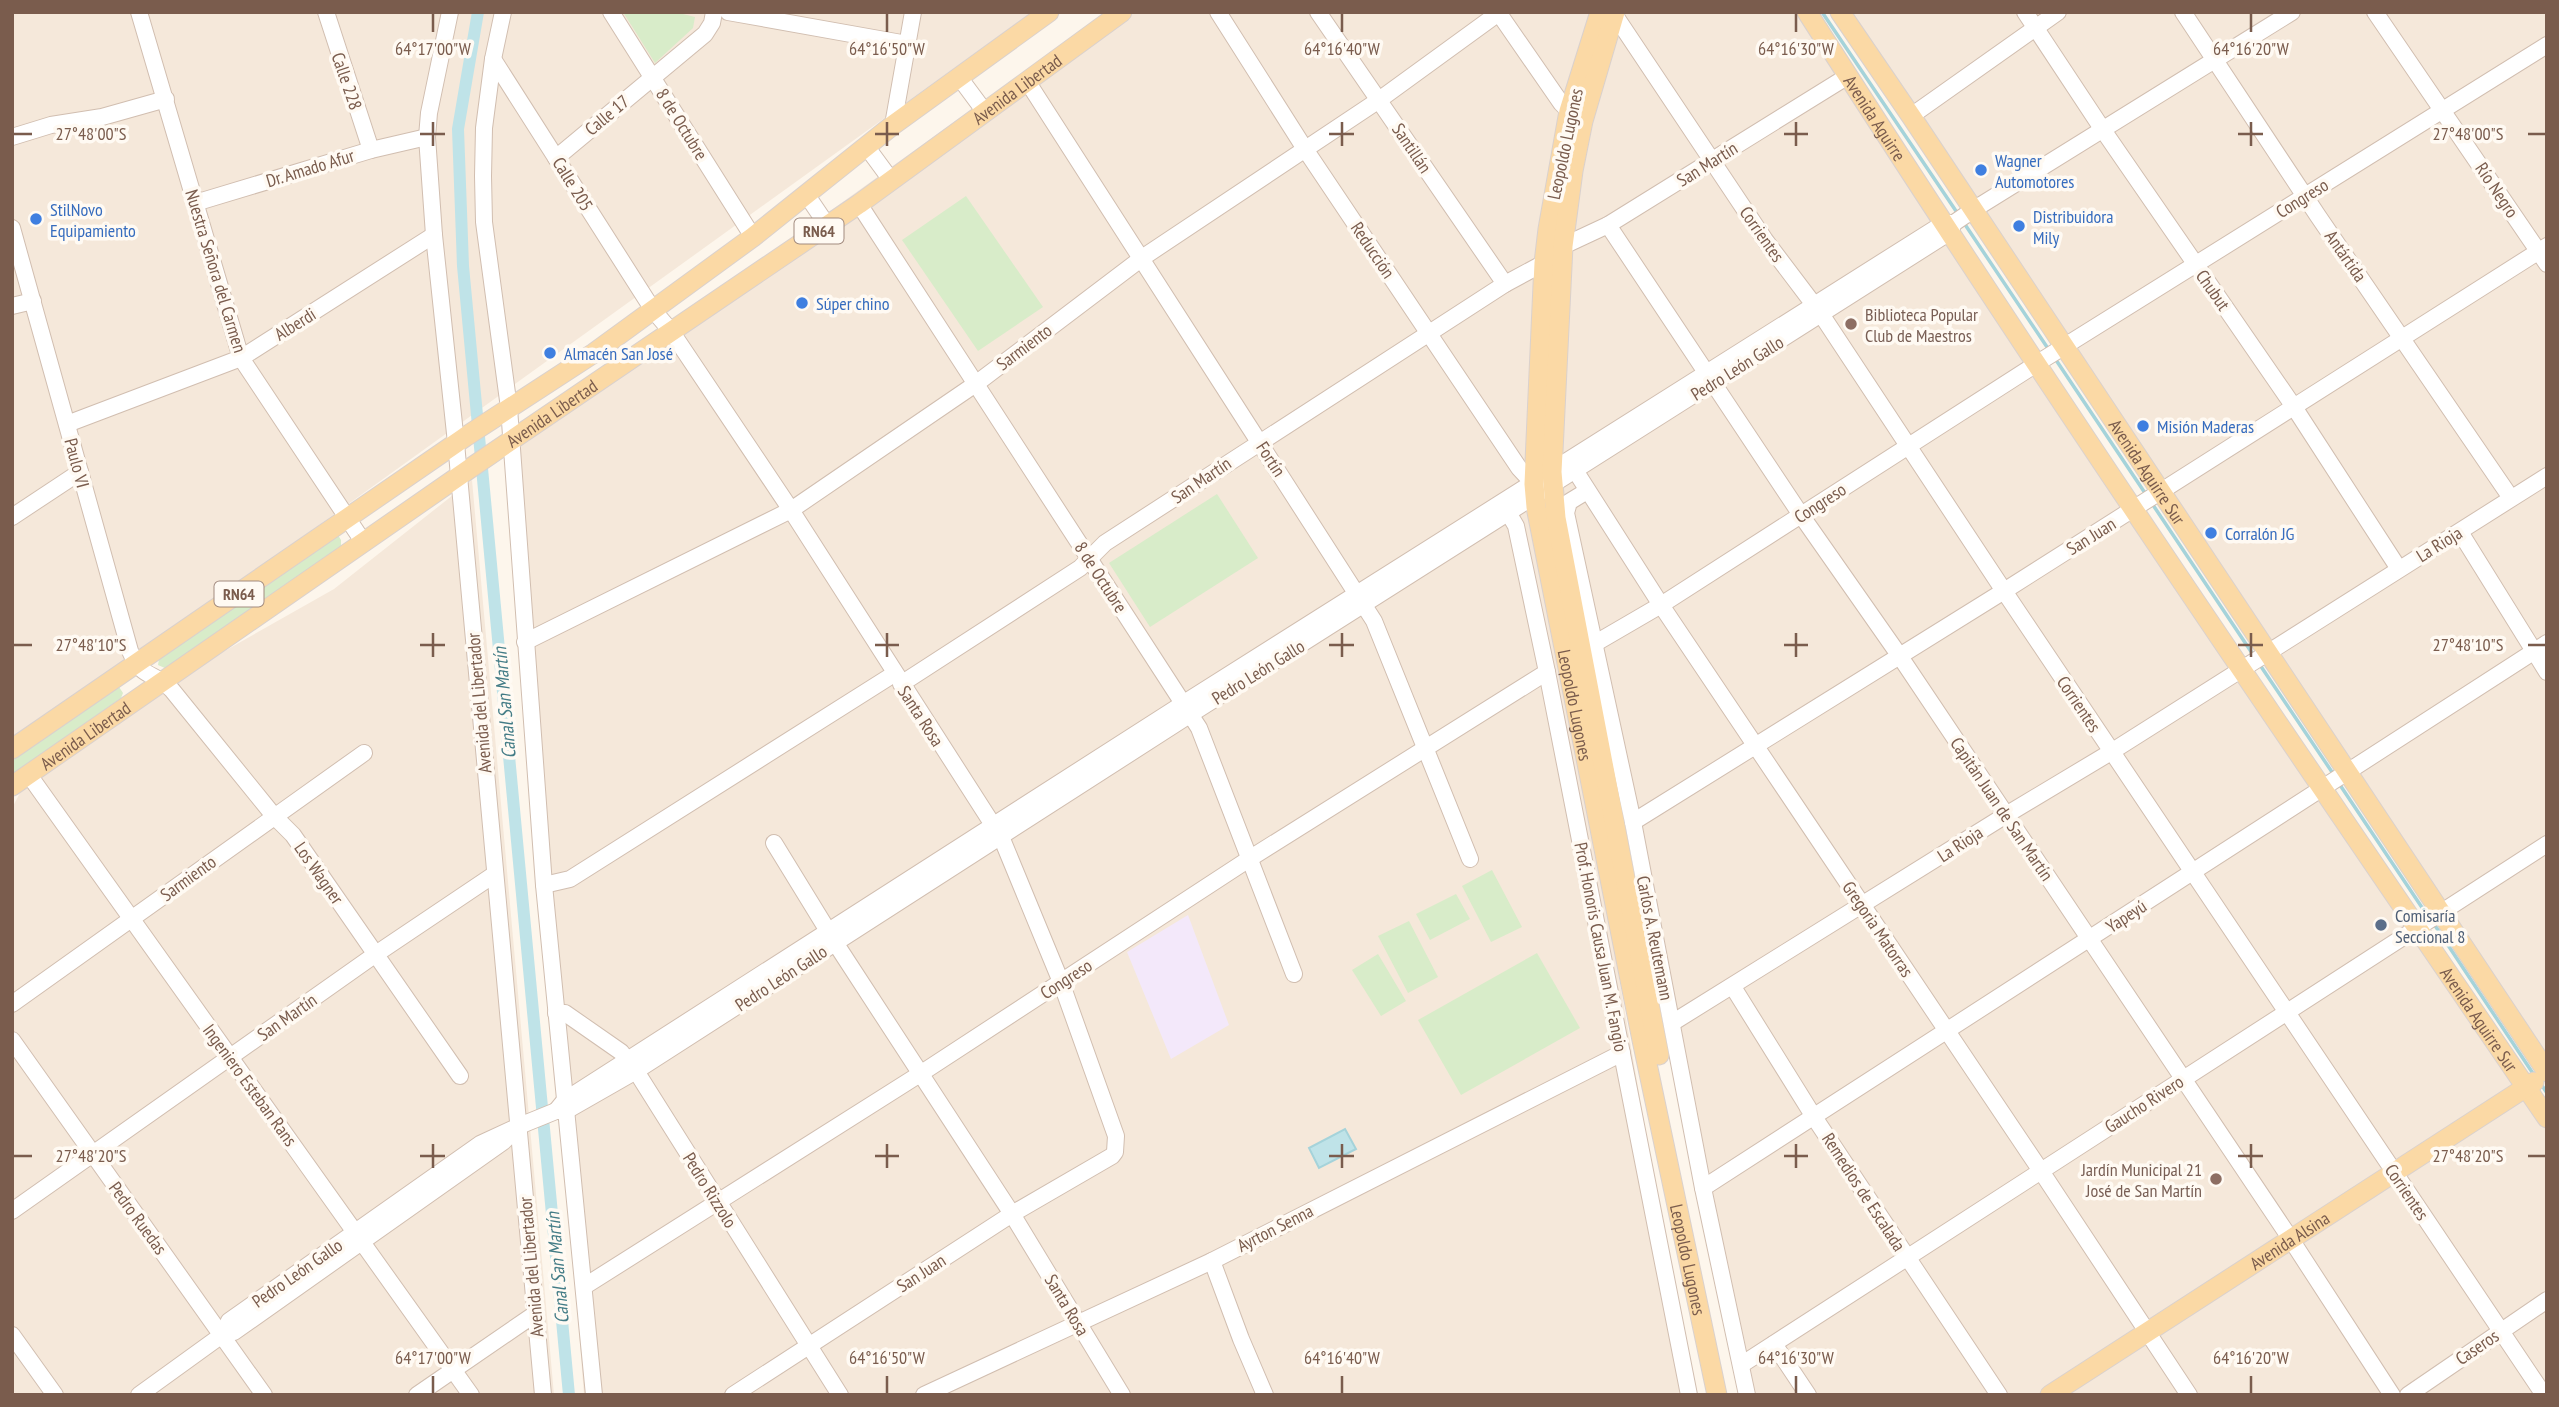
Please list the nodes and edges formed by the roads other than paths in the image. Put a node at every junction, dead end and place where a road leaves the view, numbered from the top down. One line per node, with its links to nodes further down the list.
1 (139, 12): 31 (street, Nuestra Señora del Carmen)
2 (326, 12): 43 (street, Calle 228)
3 (450, 12): 40 (street, Avenida del Libertador)
4 (503, 12): 25 (street)
5 (611, 12): 28 (street, 8 de Octubre)
6 (714, 12): 28 (street, Calle 17)
7 (728, 12): 23 (street)
8 (913, 12): 23 (street)
9 (1049, 12): 29 (main road, Avenida Libertad / RN64)
10 (1122, 12): 30 (main road, Avenida Libertad / RN64)
11 (1218, 12): 42 (street, Reducción)
12 (1318, 12): 32 (street, Santillán)
13 (1499, 12): 32 (street, Sarmiento); 34 (street)
14 (1807, 12): 27 (main road, Avenida Aguirre)
15 (1840, 12): 36 (main road, Avenida Aguirre Sur)
16 (2025, 12): 22 (street, Chubut)
17 (2059, 12): 22 (street)
18 (2183, 12): 26 (street, Antártida)
19 (2292, 12): 26 (street, Pedro León Gallo)
20 (2375, 12): 33 (street, Río Negro)
21 (1610, 13): 34 (main road, Leopoldo Lugones); 45 (street, Corrientes); 58 (main road, Leopoldo Lugones)
22 (2036, 29): 36 (street); 38 (street, Chubut)
23 (907, 44): 37 (street)
24 (2547, 45): 33 (street, Congreso)
25 (493, 59): 44 (street, Calle 205); 76 (street)
26 (2216, 60): 38 (street, Pedro León Gallo); 48 (street, Antártida)
27 (1848, 76): 45 (street, San Martín); 54 (main road, Avenida Aguirre)
28 (653, 77): 44 (street, Calle 17); 57 (street, 8 de Octubre)
29 (959, 77): 35 (street); 37 (main road, Avenida Libertad / RN64)
30 (1027, 81): 35 (main road, Avenida Libertad / RN64); 60 (street, Fortín)
31 (166, 99): 39 (street); 49 (street, Nuestra Señora del Carmen)
32 (1378, 100): 42 (street, Sarmiento); 63 (street, Santillán)
33 (2442, 110): 48 (street, Congreso); 59 (street, Río Negro)
34 (1569, 111): 61 (main road, Leopoldo Lugones)
35 (985, 112): 46 (main road, Avenida Libertad / RN64)
36 (1912, 116): 51 (main road, Avenida Aguirre Sur)
37 (893, 125): 41 (main road, Avenida Libertad / RN64)
38 (2103, 130): 51 (street, Pedro León Gallo); 62 (street, Chubut)
39 (12, 137)
40 (427, 137): 43 (street, Dr. Amado Afur); 56 (street, Avenida del Libertador)
41 (866, 146): 46 (street); 47 (main road, Avenida Libertad / RN64)
42 (1305, 149): 60 (street, Sarmiento); 69 (street, Reducción)
43 (371, 150): 49 (street, Dr. Amado Afur)
44 (556, 158): 66 (street, Calle 205)
45 (1712, 160): 53 (street, San Martín); 67 (street, Corrientes)
46 (891, 180): 50 (main road, Avenida Libertad / RN64)
47 (806, 194): 52 (street); 57 (main road, Avenida Libertad / RN64)
48 (2305, 197): 62 (street, Congreso); 70 (street, Antártida)
49 (195, 203): 72 (street, Nuestra Señora del Carmen)
50 (859, 204): 52 (main road, Avenida Libertad / RN64); 74 (street, 8 de Octubre)
51 (1971, 212): 54 (street, Pedro León Gallo); 71 (main road, Avenida Aguirre Sur)
52 (827, 225): 68 (main road, Avenida Libertad / RN64)
53 (1608, 225): 58 (street, San Martín); 73 (street, Capitán Juan de San Martín)
54 (1949, 226): 67 (street, Pedro León Gallo); 71 (main road, Avenida Aguirre Sur)
55 (12, 228): 64 (street, Paulo VI)
56 (434, 235): 72 (street, Alberdi); 78 (street, Avenida del Libertador)
57 (753, 237): 66 (main road, Avenida Libertad / RN64)
58 (1563, 246): 86 (main road, Leopoldo Lugones)
59 (2544, 254): 70 (street, San Juan)
60 (1142, 258): 74 (street, Sarmiento); 79 (street, Fortín)
61 (1544, 263): 63 (street, San Martín); 86 (main road, Leopoldo Lugones)
62 (2196, 265): 71 (street, Congreso); 75 (street, Chubut)
63 (1505, 284): 69 (street, San Martín)
64 (33, 301): 65 (street); 77 (street, Paulo VI)
65 (12, 306)
66 (653, 310): 68 (street, Santa Rosa); 76 (main road, Avenida Libertad / RN64)
67 (1817, 310): 73 (street, Pedro León Gallo); 81 (street, Corrientes)
68 (671, 331): 80 (main road, Avenida Libertad / RN64); 91 (street, Santa Rosa)
69 (1429, 332): 79 (street, San Martín); 86 (street, Reducción)
70 (2403, 337): 75 (street, San Juan); 88 (street, Antártida)
71 (2051, 354): 81 (street, Congreso); 89 (main road, Avenida Aguirre Sur); 89 (main road, Avenida Aguirre Sur)
72 (241, 358): 77 (street, Alberdi); 94 (street, Nuestra Señora del Carmen)
73 (1710, 378): 82 (street, Pedro León Gallo); 92 (street, Capitán Juan de San Martín)
74 (976, 383): 91 (street, Sarmiento); 97 (street, 8 de Octubre)
75 (2294, 407): 89 (street, San Juan); 98 (street, Chubut)
76 (501, 413): 78 (main road, Avenida Libertad / RN64); 80 (street)
77 (67, 424): 84 (street, Paulo VI)
78 (461, 440): 83 (street, Avenida del Libertador); 94 (main road, Avenida Libertad / RN64)
79 (1259, 441): 97 (street, San Martín); 100 (street, Fortín)
80 (504, 445): 83 (main road, Avenida Libertad / RN64); 102 (street)
81 (1908, 447): 92 (street, Congreso); 99 (street, Corrientes)
82 (1572, 466): 86 (street, Pedro León Gallo); 87 (street, Gregoria Matorras)
83 (466, 471): 96 (main road, Avenida Libertad / RN64); 130 (street, Avenida del Libertador)
84 (80, 472): 93 (street); 107 (street, Paulo VI)
85 (2547, 476): 88 (street, La Rioja)
86 (1544, 484): 90 (street, Pedro León Gallo); 195 (main road, Leopoldo Lugones); 196 (main road, Leopoldo Lugones)
87 (1587, 491): 101 (street, Gregoria Matorras); 103 (street, Carlos A. Reutemann)
88 (2511, 498): 95 (street, La Rioja)
89 (2147, 500): 99 (street, San Juan); 106 (main road, Avenida Aguirre Sur); 106 (main road, Avenida Aguirre Sur)
90 (1506, 508): 100 (street, Pedro León Gallo); 108 (street, Prof. Honoris Causa Juan M. Fangio)
91 (791, 510): 102 (street, Sarmiento); 110 (street, Santa Rosa)
92 (1801, 515): 101 (street, Congreso); 105 (street, Capitán Juan de San Martín)
93 (12, 517)
94 (348, 518): 96 (street, Nuestra Señora del Carmen); 107 (main road, Avenida Libertad / RN64)
95 (2460, 532): 98 (street, La Rioja); 104 (street)
96 (364, 543): 111 (main road, Avenida Libertad / RN64)
97 (1089, 559): 110 (street, San Martín); 112 (street, 8 de Octubre)
98 (2399, 569): 106 (street, La Rioja)
99 (2004, 591): 105 (street, San Juan); 117 (street, Corrientes)
100 (1362, 600): 112 (street, Pedro León Gallo); 114 (street, Fortín)
101 (1661, 605): 103 (street, Congreso); 113 (street, Gregoria Matorras)
102 (525, 642): 131 (street)
103 (1594, 644): 123 (street, Carlos A. Reutemann)
104 (2540, 647): 109 (street); 119 (street, Yapeyú)
105 (1899, 655): 113 (street, San Juan); 121 (street, Capitán Juan de San Martín)
106 (2255, 661): 117 (street, La Rioja); 119 (main road, Avenida Aguirre Sur); 119 (main road, Avenida Aguirre Sur)
107 (136, 665): 111 (street); 115 (main road, Avenida Libertad / RN64)
108 (1547, 672): 114 (street, Congreso); 147 (street, Prof. Honoris Causa Juan M. Fangio)
109 (2547, 672)
110 (897, 679): 124 (street, Santa Rosa); 131 (street, San Martín)
111 (164, 682): 118 (main road, Avenida Libertad / RN64); 122 (street, Los Wagner)
112 (1188, 708): 124 (street, Pedro León Gallo); 127 (street, 8 de Octubre)
113 (1756, 746): 123 (street, San Juan); 132 (street, Gregoria Matorras)
114 (1426, 748): 127 (street, Congreso); 128 (street, Fortín)
115 (12, 749)
116 (364, 752): 122 (street, Sarmiento)
117 (2111, 752): 121 (street, La Rioja); 129 (street, Corrientes)
118 (29, 775): 120 (main road, Avenida Libertad / RN64); 133 (street, Ingeniero Esteban Rans)
119 (2335, 780): 129 (street, Yapeyú); 134 (main road, Avenida Aguirre Sur); 134 (main road, Avenida Aguirre Sur)
120 (12, 786)
121 (2006, 815): 132 (street, La Rioja); 136 (street, Capitán Juan de San Martín)
122 (274, 816): 133 (street, Sarmiento); 137 (street, Los Wagner)
123 (1633, 822): 144 (street, Carlos A. Reutemann)
124 (997, 832): 135 (street, Pedro León Gallo); 139 (street, Santa Rosa)
125 (774, 843): 135 (street, Santa Rosa)
126 (2547, 844): 134 (street, Gaucho Rivero)
127 (1249, 859): 138 (street, 8 de Octubre); 139 (street, Congreso)
128 (1470, 859)
129 (2192, 873): 136 (street, Yapeyú); 142 (street, Corrientes)
130 (495, 874): 137 (street, San Martín); 157 (street, Avenida del Libertador)
131 (544, 884): 143 (street)
132 (1862, 906): 140 (street, La Rioja); 145 (street, Gregoria Matorras)
133 (133, 919): 141 (street, Sarmiento); 148 (street, Ingeniero Esteban Rans)
134 (2429, 920): 142 (street, Gaucho Rivero); 153 (main road, Avenida Aguirre Sur); 153 (main road, Avenida Aguirre Sur)
135 (832, 938): 149 (street, Pedro León Gallo); 150 (street, Santa Rosa)
136 (2089, 940): 145 (street, Yapeyú); 152 (street, Capitán Juan de San Martín)
137 (376, 954): 148 (street, San Martín); 151 (street, Los Wagner)
138 (1294, 974)
139 (1061, 982): 150 (street, Congreso); 159 (street, Santa Rosa)
140 (1733, 987): 144 (street, La Rioja); 155 (street, Remedios de Escalada)
141 (12, 1004)
142 (2287, 1012): 152 (street, Gaucho Rivero); 161 (street, Corrientes)
143 (556, 1013): 149 (street, Pedro Rizzolo); 154 (street)
144 (1672, 1023): 162 (street, Carlos A. Reutemann)
145 (1947, 1030): 155 (street, Yapeyú); 160 (street, Gregoria Matorras)
146 (12, 1040): 158 (street, Pedro Ruedas)
147 (1622, 1053): 169 (street, Ayrton Senna); 194 (street, Prof. Honoris Causa Juan M. Fangio)
148 (229, 1058): 158 (street, San Martín); 166 (street, Ingeniero Esteban Rans)
149 (632, 1066): 154 (street, Pedro León Gallo); 163 (street, Pedro Rizzolo)
150 (920, 1074): 163 (street, Congreso); 165 (street, Santa Rosa)
151 (460, 1076)
152 (2183, 1079): 160 (street, Gaucho Rivero); 167 (street, Capitán Juan de San Martín)
153 (2538, 1079): 156 (main road, Avenida Aguirre Sur); 161 (main road, Avenida Alsina)
154 (563, 1107): 157 (street, Pedro León Gallo); 170 (street)
155 (1814, 1117): 162 (street, Yapeyú); 168 (street, Remedios de Escalada)
156 (2547, 1118)
157 (523, 1124): 166 (street, Pedro León Gallo); 172 (street, Avenida del Libertador)
158 (93, 1155): 164 (street, San Martín); 177 (street, Pedro Ruedas)
159 (1111, 1156): 165 (street, San Juan)
160 (2041, 1171): 168 (street, Gaucho Rivero); 175 (street, Gregoria Matorras)
161 (2393, 1171): 167 (main road, Avenida Alsina); 174 (street, Corrientes)
162 (1703, 1188): 180 (street, Carlos A. Reutemann)
163 (717, 1202): 170 (street, Congreso); 179 (street, Pedro Rizzolo)
164 (12, 1211)
165 (1012, 1214): 173 (street, Santa Rosa); 179 (street, San Juan)
166 (360, 1237): 177 (street, Pedro León Gallo); 181 (street, Ingeniero Esteban Rans)
167 (2290, 1238): 175 (main road, Avenida Alsina); 202 (street, Capitán Juan de San Martín)
168 (1907, 1258): 178 (street, Gaucho Rivero); 199 (street, Remedios de Escalada)
169 (1212, 1261): 173 (street, Ayrton Senna); 193 (street)
170 (585, 1286): 188 (street)
171 (2547, 1300): 174 (street, Caseros)
172 (535, 1314): 181 (street); 187 (street, Avenida del Libertador)
173 (1079, 1325): 191 (street, Ayrton Senna); 192 (street, Santa Rosa)
174 (2501, 1331): 203 (street, Caseros); 204 (street, Corrientes)
175 (2147, 1332): 200 (main road, Avenida Alsina); 201 (street, Gregoria Matorras)
176 (12, 1335): 182 (street)
177 (222, 1335): 183 (street, Pedro León Gallo); 184 (street, Pedro Ruedas)
178 (1774, 1344): 180 (street, Gaucho Rivero); 198 (street)
179 (808, 1347): 189 (street, San Juan); 190 (street, Pedro Rizzolo)
180 (1741, 1365): 197 (street, Carlos A. Reutemann)
181 (453, 1369): 185 (street); 186 (street, Ingeniero Esteban Rans)
182 (55, 1395)
183 (139, 1395)
184 (264, 1395)
185 (417, 1395)
186 (471, 1395)
187 (543, 1395)
188 (594, 1395)
189 (733, 1395)
190 (840, 1395)
191 (924, 1395)
192 (1122, 1395)
193 (1265, 1395)
194 (1689, 1395)
195 (1717, 1395)
196 (1729, 1395)
197 (1747, 1395)
198 (1808, 1395)
199 (1999, 1395)
200 (2050, 1395)
201 (2189, 1395)
202 (2392, 1395)
203 (2408, 1395)
204 (2544, 1395)

